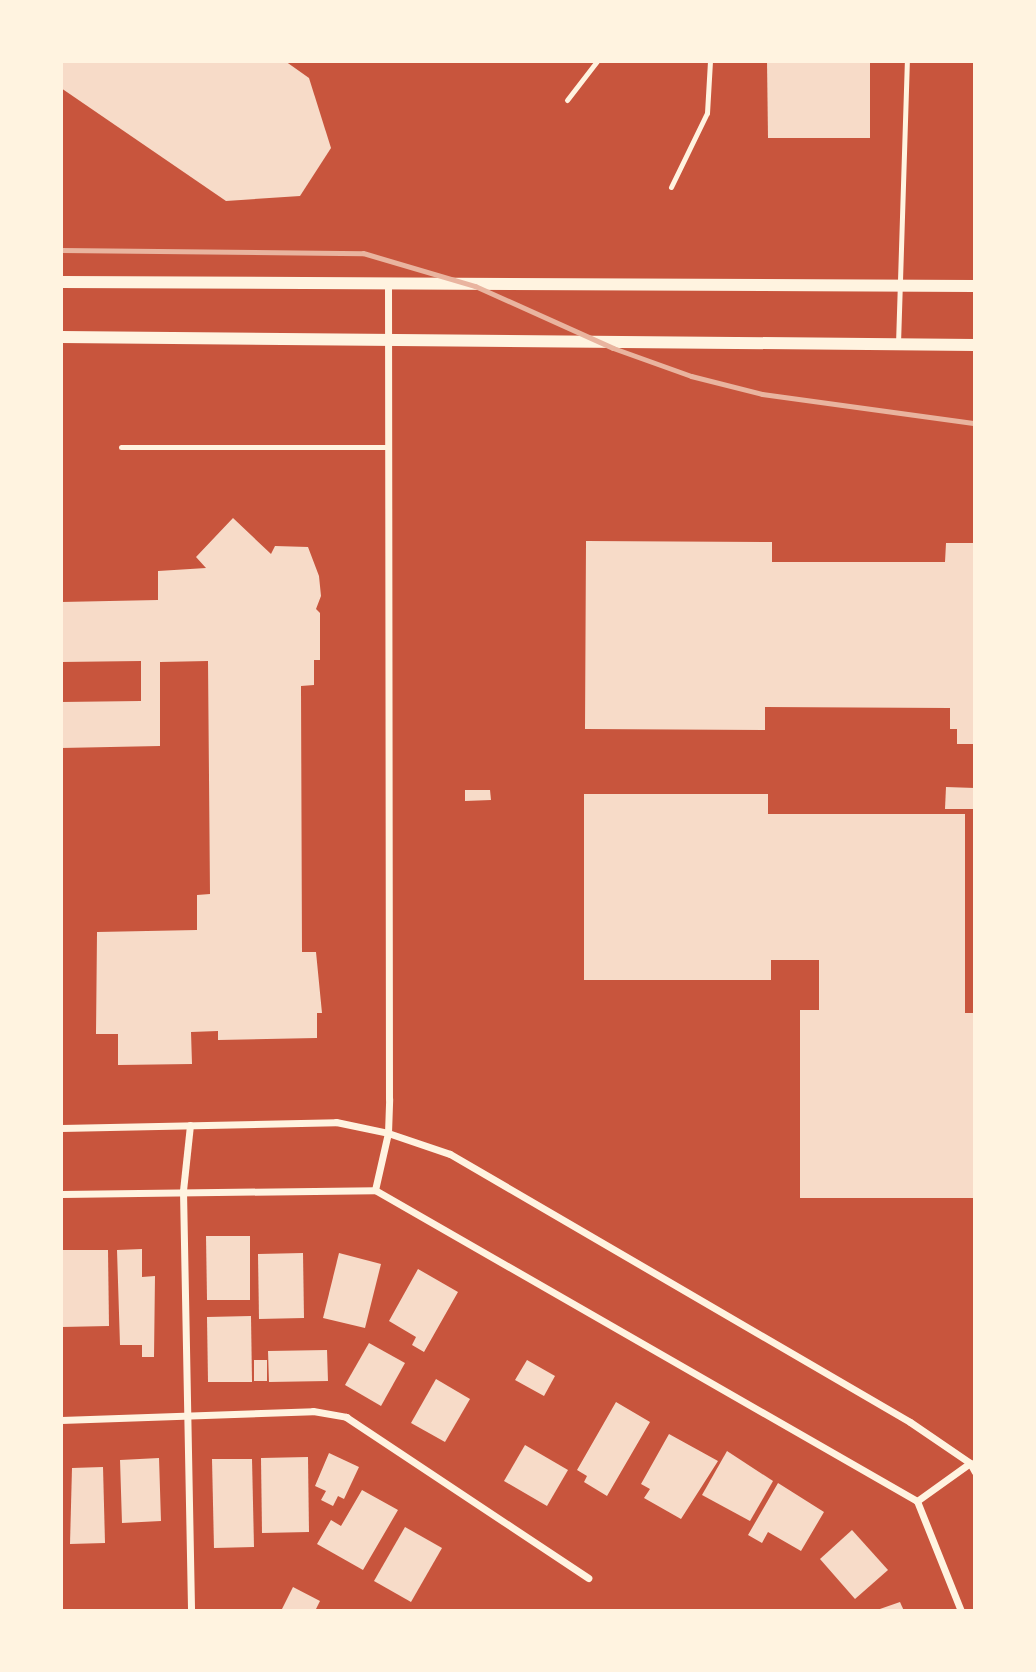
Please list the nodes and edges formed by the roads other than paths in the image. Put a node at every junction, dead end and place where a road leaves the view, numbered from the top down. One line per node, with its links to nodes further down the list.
1 (597, 61): 4 (lane)
2 (710, 61): 5 (lane)
3 (908, 61): 8 (lane)
4 (567, 100)
5 (671, 187)
6 (61, 282): 7 (street)
7 (388, 285): 8 (street); 11 (street)
8 (898, 286): 9 (street); 12 (lane)
9 (975, 286)
10 (61, 337): 11 (street)
11 (387, 338): 12 (street); 15 (street)
12 (898, 344): 13 (street)
13 (975, 345)
14 (121, 447): 15 (lane)
15 (388, 447): 18 (street)
16 (190, 1125): 17 (street); 18 (street); 20 (street)
17 (61, 1128)
18 (388, 1133): 19 (street); 24 (street)
19 (375, 1190): 20 (street); 26 (street)
20 (183, 1191): 21 (street); 22 (street)
21 (61, 1194)
22 (186, 1416): 23 (street); 27 (street); 28 (street)
23 (61, 1420)
24 (970, 1463): 25 (street); 26 (street)
25 (975, 1472)
26 (917, 1501): 29 (street)
27 (588, 1578)
28 (191, 1611)
29 (961, 1611)

